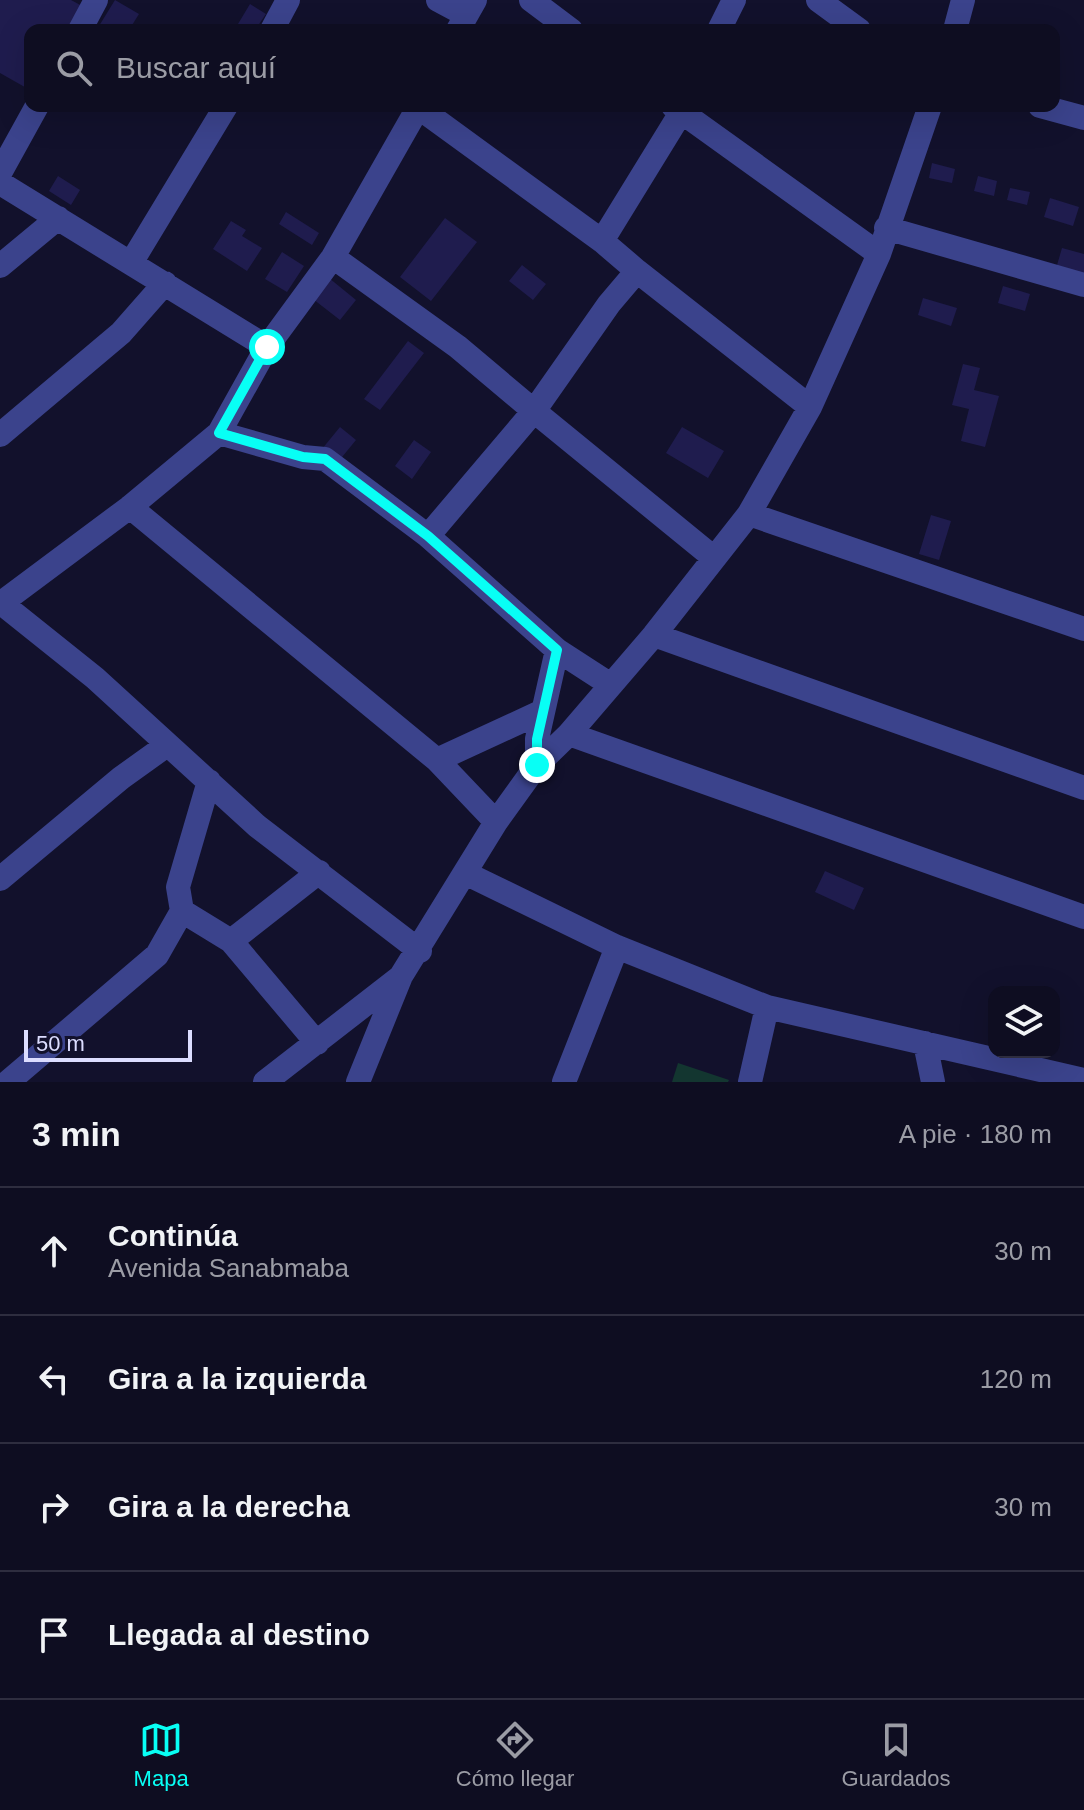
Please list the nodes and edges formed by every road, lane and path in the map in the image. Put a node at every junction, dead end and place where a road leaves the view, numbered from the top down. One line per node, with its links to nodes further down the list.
1 (96, 0): 9 (street)
2 (288, 0): 10 (street)
3 (438, 0): 8 (street)
4 (531, 0): 11 (street)
5 (734, 0): 12 (street)
6 (818, 0): 13 (street)
7 (963, 0): 14 (street)
8 (466, 15)
9 (83, 24)
10 (275, 24)
11 (563, 24)
12 (722, 24)
13 (851, 24)
14 (957, 24)
15 (1060, 111): 23 (street)
16 (34, 112): 24 (street)
17 (222, 112): 31 (street)
18 (415, 112): 30 (street)
19 (426, 112): 28 (street)
20 (678, 112): 28 (street)
21 (685, 112): 29 (street)
22 (928, 112): 27 (street)
23 (1084, 118)
24 (0, 173)
25 (0, 183): 26 (street)
26 (58, 218): 31 (street); 32 (street)
27 (886, 228): 29 (street); 35 (street)
28 (602, 241): 33 (street)
29 (879, 254): 37 (street)
30 (333, 257): 36 (street); 38 (street)
31 (131, 263): 34 (street)
32 (0, 266)
33 (637, 271): 37 (street); 38 (street)
34 (165, 283): 36 (street); 40 (street)
35 (1084, 285)
36 (267, 347): 39 (street)
37 (810, 407): 42 (street)
38 (534, 411): 43 (street); 44 (street)
39 (219, 433): 41 (street); 43 (street)
40 (0, 435)
41 (130, 507): 45 (street); 53 (street)
42 (749, 514): 44 (street); 46 (street)
43 (428, 536): 48 (street)
44 (714, 558): 47 (street)
45 (0, 603): 52 (street)
46 (1084, 629)
47 (654, 635): 49 (street); 56 (street)
48 (557, 650): 49 (street); 50 (street)
49 (611, 685): 51 (street)
50 (543, 711): 53 (street); 54 (street)
51 (569, 734): 54 (street); 62 (street)
52 (167, 745): 55 (street); 60 (street)
53 (437, 760): 57 (street)
54 (537, 765): 57 (street)
55 (209, 781): 58 (street); 61 (street)
56 (1084, 788)
57 (496, 822): 59 (street)
58 (319, 872): 63 (street); 65 (street)
59 (467, 874): 64 (street); 65 (street)
60 (0, 879)
61 (182, 911): 63 (street); 72 (street)
62 (1084, 917)
63 (231, 941): 68 (street)
64 (617, 947): 67 (street); 75 (street)
65 (420, 951): 66 (street)
66 (401, 976): 68 (street); 74 (street)
67 (767, 1007): 69 (street); 76 (street)
68 (317, 1043): 73 (street)
69 (925, 1043): 70 (street); 77 (street)
70 (1016, 1074): 71 (street)
71 (1084, 1080)
72 (8, 1082)
73 (265, 1082)
74 (358, 1082)
75 (564, 1082)
76 (750, 1082)
77 (933, 1082)

